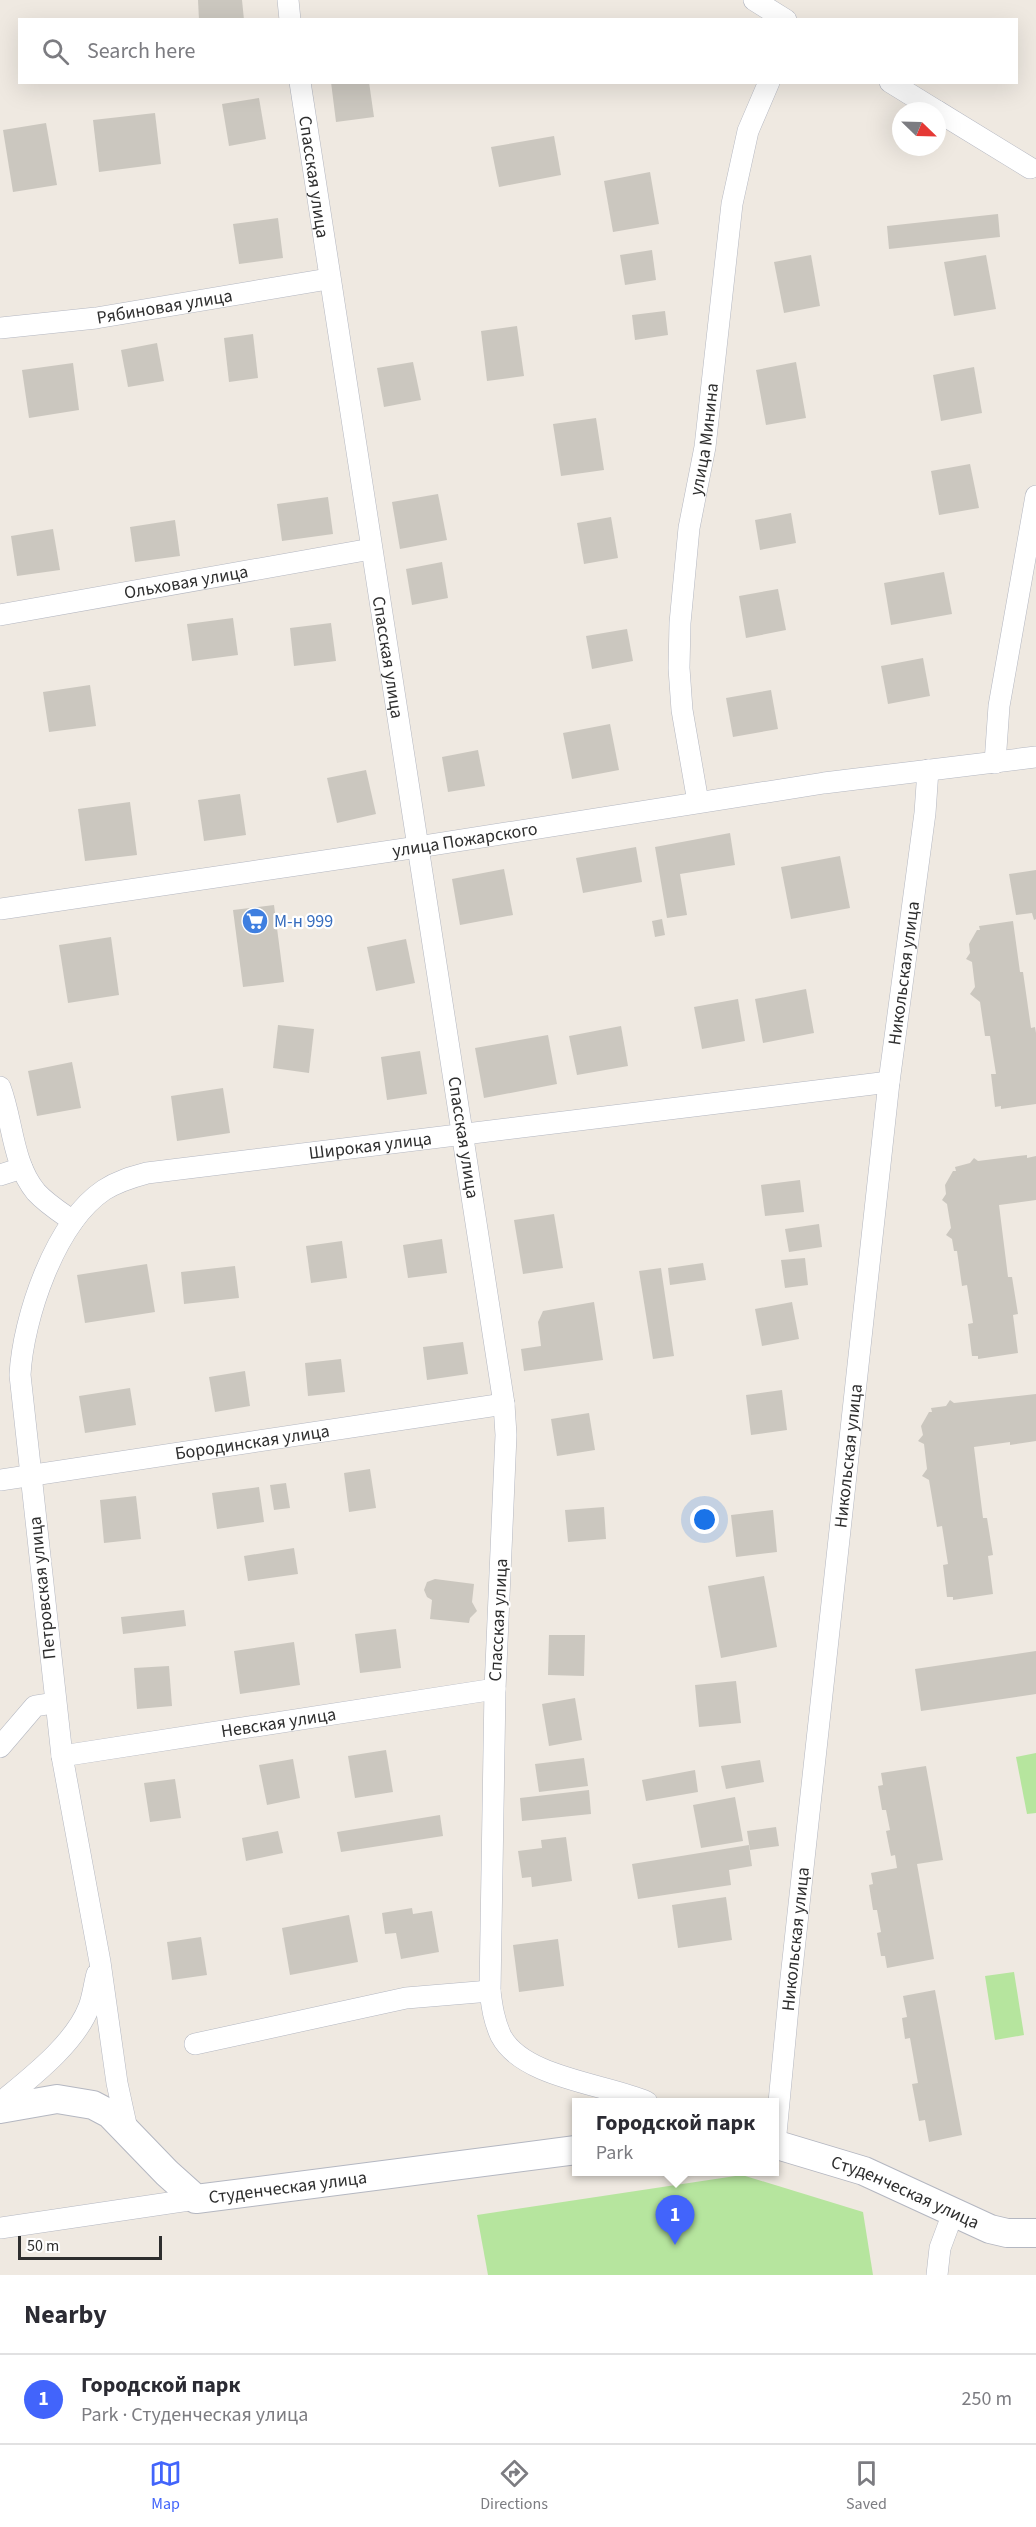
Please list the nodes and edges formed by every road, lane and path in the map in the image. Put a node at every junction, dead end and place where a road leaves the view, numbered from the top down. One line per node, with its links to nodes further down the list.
1 (288, 0): 3 (street)
2 (754, 0): 4 (street)
3 (290, 18)
4 (783, 18)
5 (300, 84): 11 (street, Спасская улица)
6 (769, 84): 19 (street, улица Минина)
7 (893, 84): 8 (street)
8 (922, 102)
9 (946, 117): 10 (street)
10 (1030, 168)
11 (328, 279): 12 (street, Рябиновая улица); 14 (street, Спасская улица)
12 (0, 328)
13 (1036, 496): 17 (street)
14 (371, 549): 15 (street, Ольховая улица); 20 (street, Спасская улица)
15 (0, 615)
16 (1036, 757): 17 (street, улица Пожарского)
17 (995, 763): 18 (street, улица Пожарского)
18 (928, 770): 19 (street, улица Пожарского); 22 (street, Никольская улица)
19 (698, 802): 20 (street, улица Пожарского)
20 (418, 847): 21 (street, улица Пожарского); 24 (street, Спасская улица)
21 (0, 909)
22 (890, 1082): 24 (street, Широкая улица); 39 (street, Никольская улица)
23 (0, 1087): 25 (street)
24 (464, 1133): 27 (street, Широкая улица); 28 (street, Спасская улица)
25 (22, 1168): 26 (street); 27 (street)
26 (0, 1175)
27 (73, 1221): 29 (street, Петровская улица)
28 (504, 1404): 29 (street, Бородинская улица); 31 (street, Спасская улица)
29 (31, 1477): 30 (street, Бородинская улица); 32 (street, Петровская улица)
30 (0, 1480)
31 (495, 1689): 34 (street, Невская улица); 36 (street, Спасская улица)
32 (54, 1703): 33 (street); 34 (street, Петровская улица)
33 (0, 1747)
34 (62, 1756): 35 (street, Петровская улица)
35 (100, 1962): 40 (street, Петровская улица); 42 (street, Петровская улица)
36 (490, 1991): 37 (street); 38 (street, Спасская улица)
37 (195, 2044)
38 (635, 2098)
39 (779, 2102)
40 (0, 2103)
41 (0, 2109): 42 (street, Студенческая улица)
42 (127, 2128): 45 (street, Студенческая улица)
43 (779, 2145): 46 (street, Студенческая улица)
44 (572, 2151): 45 (street, Студенческая улица)
45 (196, 2199): 47 (street)
46 (953, 2213): 48 (street, Студенческая улица); 49 (street)
47 (0, 2228)
48 (1036, 2233)
49 (938, 2275)

